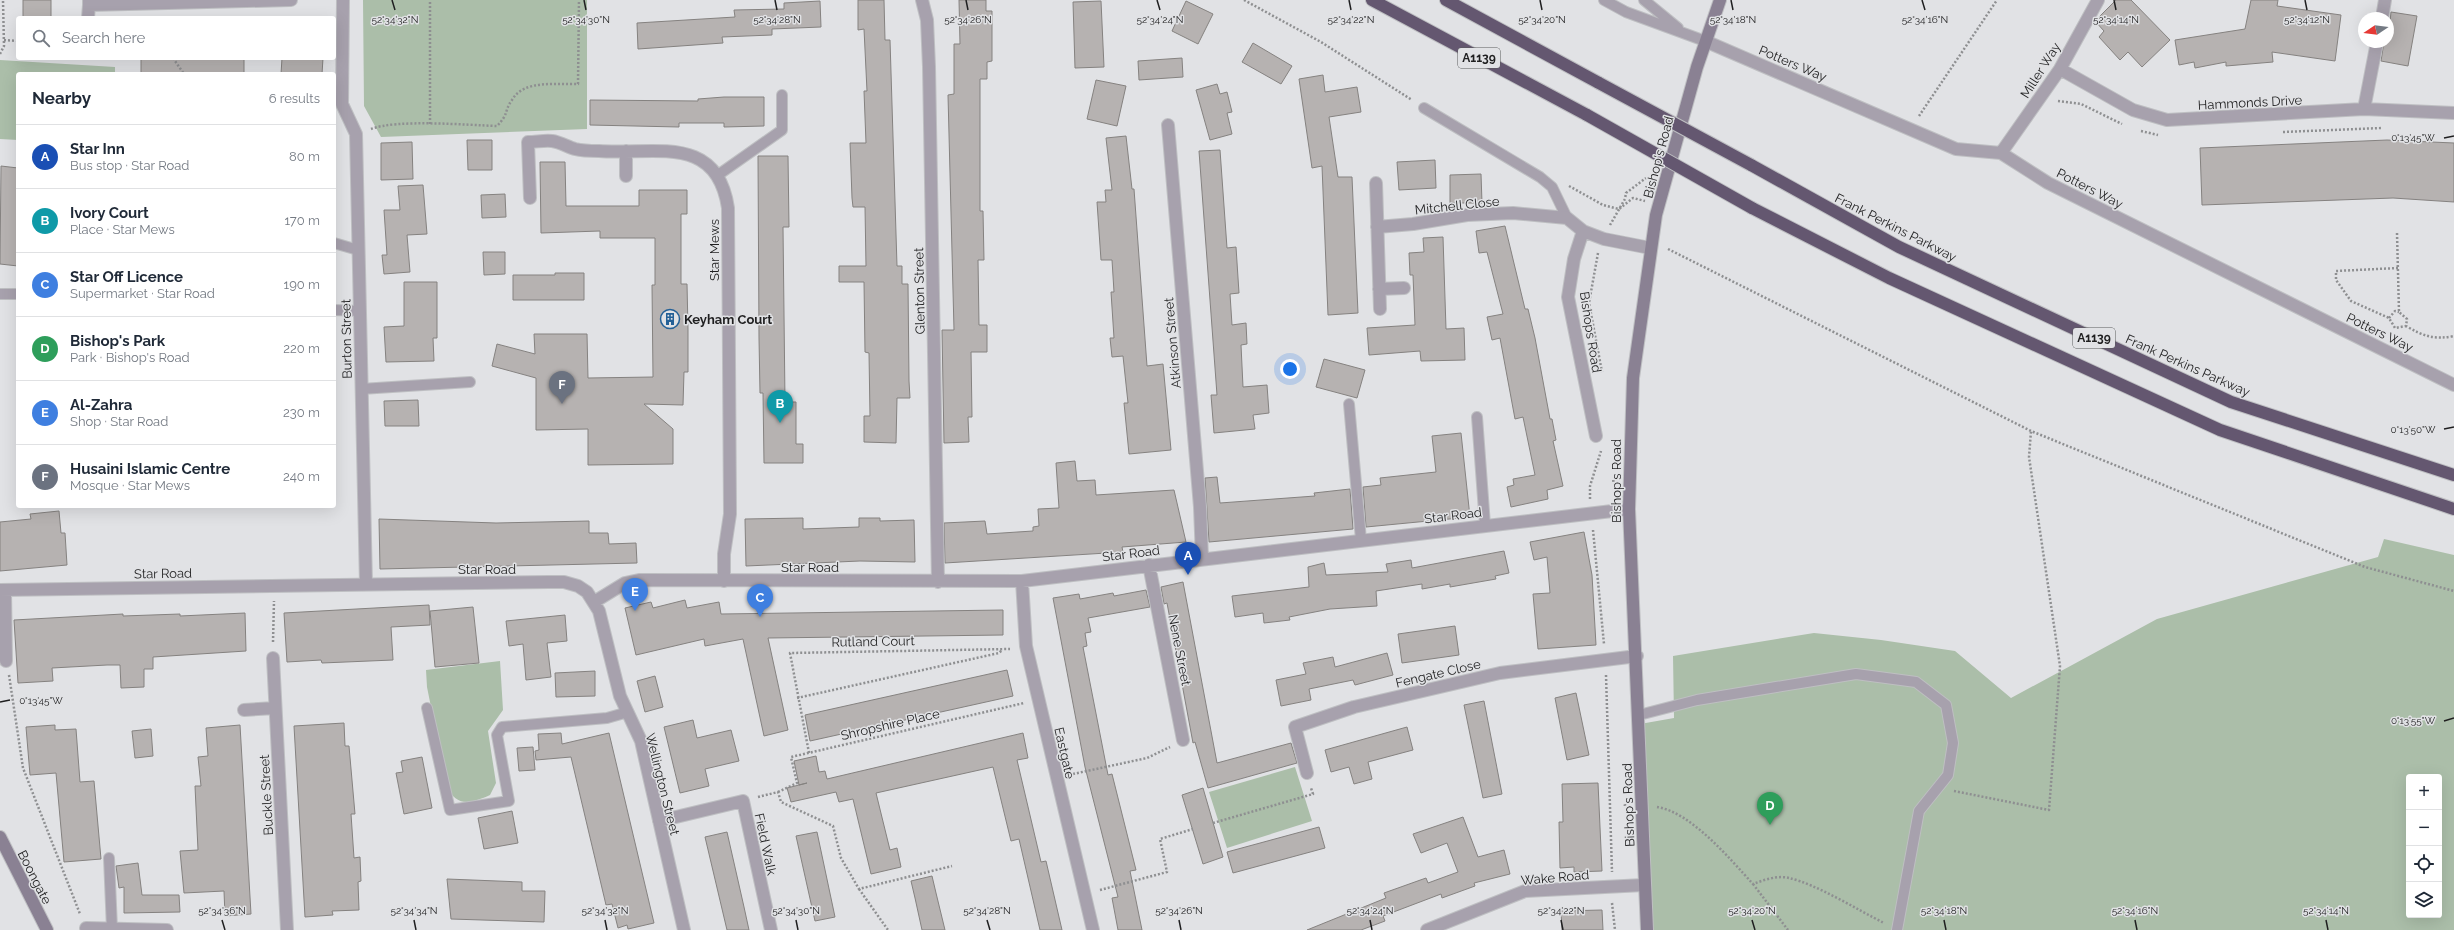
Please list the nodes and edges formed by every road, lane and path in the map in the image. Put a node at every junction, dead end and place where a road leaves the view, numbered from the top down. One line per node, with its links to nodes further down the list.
1 (4, 0): 20 (path)
2 (292, 0): 16 (street)
3 (343, 0): 29 (street, Burton Street)
4 (430, 0): 33 (path)
5 (579, 0): 33 (path)
6 (922, 0): 88 (street, Glenton Street)
7 (1244, 0): 30 (path)
8 (1372, 0): 80 (highway, A1139, bridge)
9 (1446, 0): 78 (highway, Frank Perkins Parkway / A1139, bridge)
10 (1604, 0): 19 (lane)
11 (1644, 0): 19 (lane)
12 (1720, 0): 22 (street, Bishop's Road)
13 (1997, 0): 35 (path)
14 (2098, 0): 26 (street, Miller Way)
15 (2385, 0): 17 (street)
16 (89, 2): 18 (street)
17 (2383, 12)
18 (88, 16)
19 (1685, 33): 22 (lane)
20 (4, 40): 21 (path); 24 (path)
21 (16, 41)
22 (1705, 41): 35 (street, Potters Way); 54 (street, Bishop's Road)
23 (2376, 48): 31 (street)
24 (0, 54)
25 (174, 60): 27 (path)
26 (2060, 69): 31 (street, Hammonds Drive); 38 (street, Miller Way)
27 (183, 72)
28 (782, 95): 39 (lane)
29 (338, 104): 36 (street, Burton Street)
30 (1424, 108): 41 (lane)
31 (2364, 109): 32 (street, Hammonds Drive)
32 (2454, 113)
33 (430, 124): 36 (path)
34 (1168, 125): 84 (street, Atkinson Street)
35 (1911, 128): 38 (street, Potters Way)
36 (356, 134): 55 (street, Burton Street)
37 (626, 151): 39 (street, Star Mews); 40 (street); 44 (street, Star Mews)
38 (2001, 153): 71 (street, Potters Way)
39 (718, 174): 86 (street, Star Mews)
40 (626, 176)
41 (1540, 177): 46 (path); 47 (lane)
42 (1646, 178): 46 (path)
43 (1376, 183): 48 (street)
44 (530, 198)
45 (1648, 201): 46 (path)
46 (1619, 209): 49 (path)
47 (1567, 218): 48 (street, Mitchell Close); 50 (street)
48 (1377, 227): 59 (street)
49 (1608, 229)
50 (1583, 231): 54 (street); 76 (street, Bishops Road)
51 (2397, 233): 57 (path)
52 (1668, 242): 75 (path)
53 (336, 244): 55 (lane)
54 (1650, 248): 79 (street, Bishop's Road)
55 (358, 250): 64 (street, Burton Street)
56 (1598, 252): 69 (path)
57 (2398, 268): 65 (path); 66 (path)
58 (1404, 288): 59 (street)
59 (1379, 289): 62 (street)
60 (0, 294): 61 (lane)
61 (16, 294)
62 (1380, 309)
63 (336, 310): 64 (lane)
64 (360, 312): 72 (street, Burton Street)
65 (2399, 312): 66 (path); 67 (path)
66 (2389, 318): 67 (path)
67 (2406, 326): 68 (path)
68 (2454, 336)
69 (1603, 380)
70 (470, 382): 72 (lane)
71 (2454, 385)
72 (361, 389): 89 (street, Burton Street)
73 (1349, 404): 83 (lane)
74 (1477, 417): 82 (lane)
75 (2031, 431): 92 (path); 111 (path)
76 (1596, 436)
77 (1603, 446): 81 (path)
78 (2454, 475)
79 (1629, 509): 81 (street, Star Road); 96 (street, Bishop's Road)
80 (2454, 509)
81 (1590, 513): 82 (street, Star Road); 98 (path)
82 (1485, 525): 83 (street, Star Road)
83 (1361, 540): 84 (street, Star Road)
84 (1202, 558): 85 (street, Star Road)
85 (1149, 565): 87 (street, Star Road); 107 (street, Nene Street)
86 (724, 581): 88 (street, Star Road); 93 (street, Star Road)
87 (1022, 581): 88 (street, Star Road); 94 (street, Eastgate)
88 (938, 582)
89 (366, 584): 90 (street, Star Road); 93 (street, Star Road)
90 (274, 585): 91 (street, Star Road); 97 (path)
91 (2, 590): 99 (street)
92 (2454, 591)
93 (594, 602): 105 (street, Wellington Street)
94 (1026, 646): 95 (path, Rutland Court); 101 (street, Eastgate)
95 (1002, 650): 100 (path, Rutland Court); 100 (path, Rutland Court)
96 (1637, 656): 98 (street, Fengate Close); 106 (street, Bishop's Road)
97 (273, 658): 102 (street, Buckle Street)
98 (1606, 660): 109 (street, Fengate Close); 123 (path)
99 (6, 661): 126 (path)
100 (797, 698): 108 (path, Rutland Court)
101 (1038, 700): 108 (path, Shropshire Place); 110 (street, Eastgate)
102 (275, 708): 104 (street); 130 (street, Buckle Street)
103 (427, 708): 105 (lane)
104 (244, 710)
105 (628, 712): 115 (street, Wellington Street)
106 (1639, 715): 111 (lane); 114 (street, Bishop's Road)
107 (1183, 740): 110 (path)
108 (809, 753): 112 (path, Shropshire Place)
109 (1307, 773): 116 (path)
110 (1057, 778): 125 (street, Eastgate)
111 (1938, 788): 139 (lane)
112 (778, 792): 113 (path); 124 (path)
113 (743, 801): 115 (street, Field Walk); 132 (street, Field Walk)
114 (1642, 804): 121 (path); 122 (street, Bishop's Road)
115 (659, 822): 131 (street, Wellington Street)
116 (1213, 823)
117 (1193, 829): 125 (path)
118 (0, 836): 128 (street, Boongate)
119 (109, 858): 127 (lane)
120 (952, 866): 124 (path)
121 (1752, 884): 138 (path); 139 (path)
122 (1644, 885): 123 (street, Wake Road); 137 (street, Bishop's Road)
123 (1611, 887): 135 (street, Wake Road); 136 (path)
124 (859, 889): 133 (path)
125 (1085, 894): 134 (street, Eastgate)
126 (86, 928): 127 (street)
127 (112, 929): 129 (street)
128 (47, 930)
129 (167, 930)
130 (287, 930)
131 (684, 930)
132 (771, 930)
133 (888, 930)
134 (1093, 930)
135 (1427, 930)
136 (1615, 930)
137 (1647, 930)
138 (1788, 930)
139 (1897, 930)

